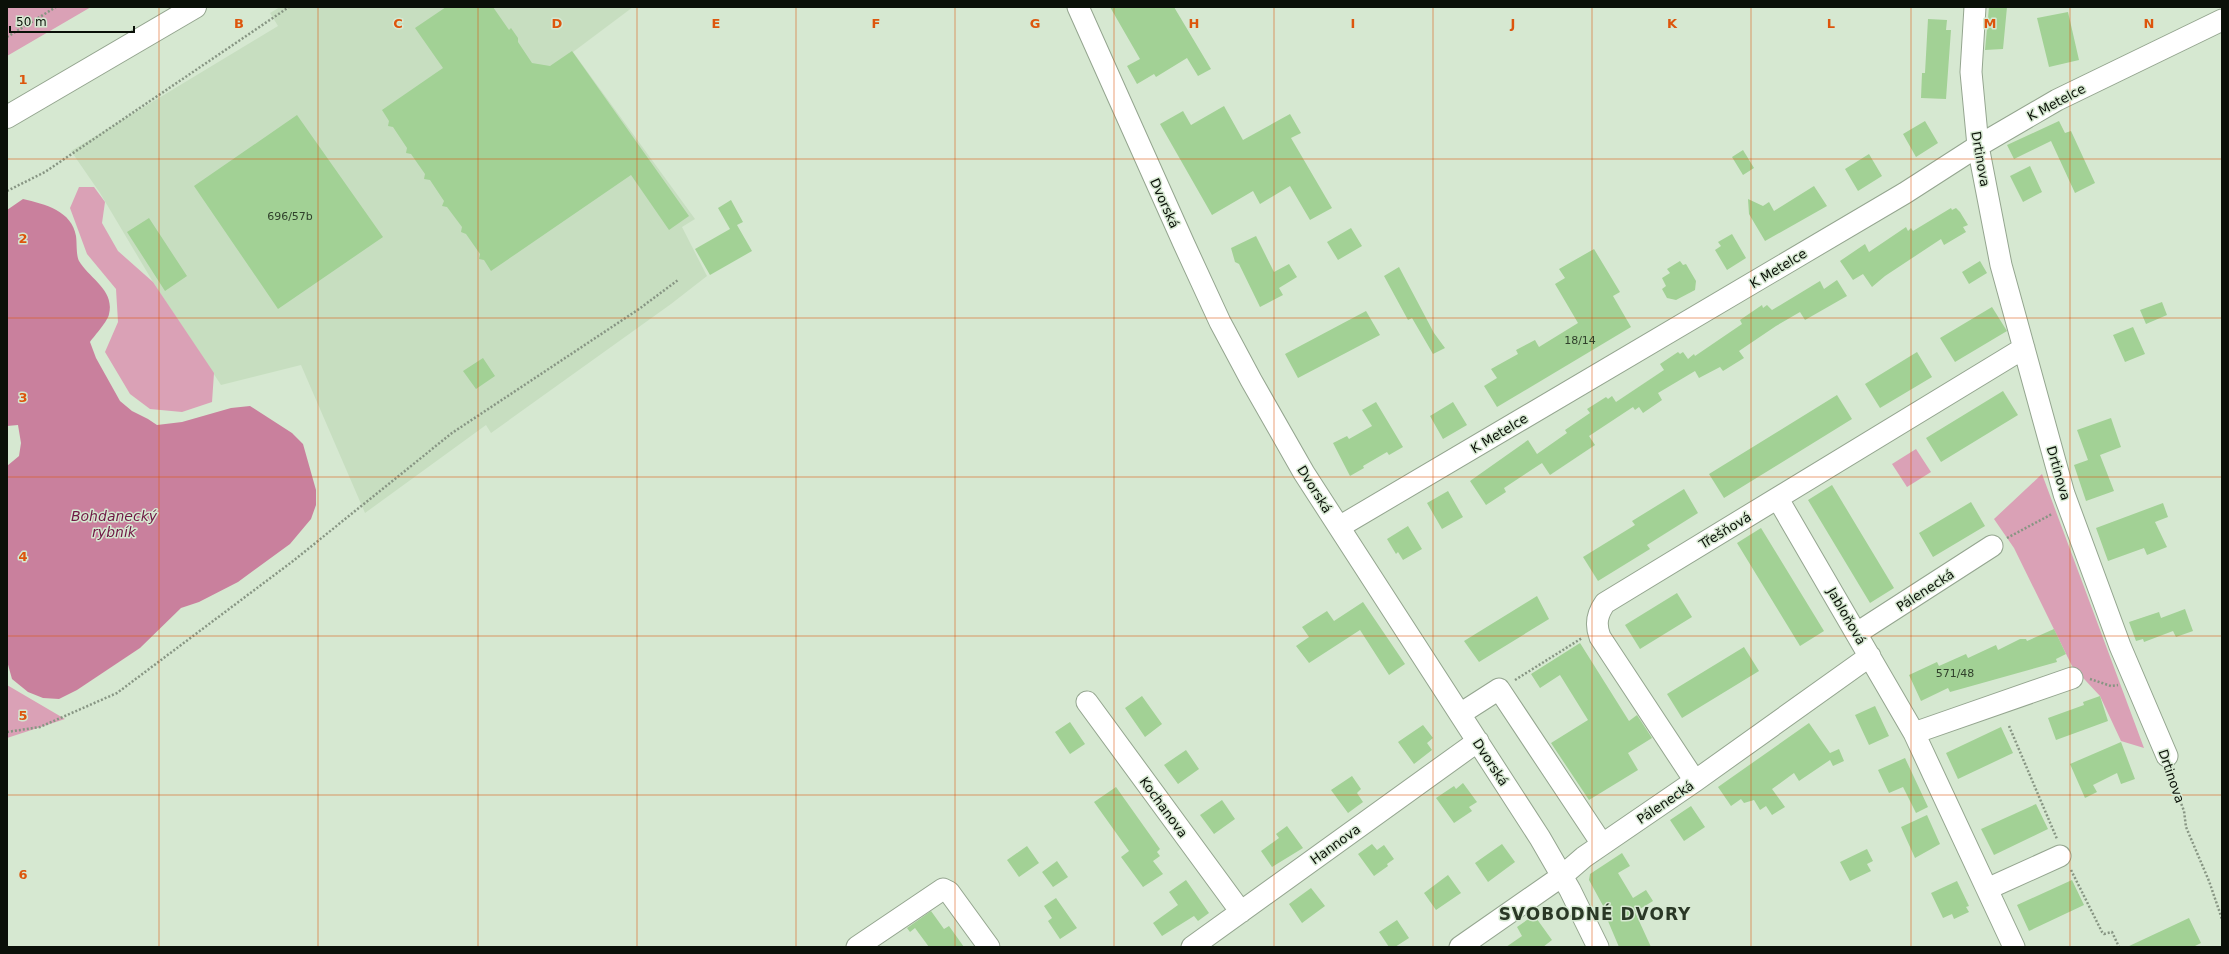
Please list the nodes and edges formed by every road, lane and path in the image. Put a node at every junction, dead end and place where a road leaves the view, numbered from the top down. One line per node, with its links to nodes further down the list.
1 (56, 7): 7 (path)
2 (195, 7): 8 (main road)
3 (289, 7): 10 (path)
4 (1078, 7): 15 (street, Dvorská)
5 (1975, 7): 9 (street, Drtinova)
6 (2222, 20): 9 (street, K Metelce)
7 (7, 37)
8 (7, 117)
9 (1978, 146): 12 (street, Drtinova); 15 (street, K Metelce)
10 (7, 191)
11 (678, 280): 25 (path)
12 (2024, 348): 13 (street, Třešňová); 14 (street, Drtinova)
13 (1778, 499): 17 (street, Třešňová); 18 (street, Jabloňová)
14 (2067, 502): 16 (path); 21 (street, Drtinova)
15 (1339, 527): 24 (street, Dvorská)
16 (1992, 546): 18 (street, Pálenecká)
17 (1598, 628): 22 (path); 29 (street)
18 (1857, 633): 19 (street, Jabloňová)
19 (1870, 656): 26 (street, Jabloňová); 29 (street, Pálenecká)
20 (2072, 678): 21 (path); 26 (street)
21 (2136, 682): 28 (street, Drtinova)
22 (1499, 690): 24 (street); 30 (street)
23 (1087, 702): 34 (street, Kochanova)
24 (1460, 714): 27 (street, Dvorská)
25 (7, 732)
26 (1914, 733): 33 (street, Jabloňová)
27 (1478, 741): 32 (street, Dvorská); 34 (street, Hannova)
28 (2167, 756): 35 (path, Drtinova)
29 (1695, 781): 30 (street, Pálenecká)
30 (1602, 844): 32 (street, Pálenecká)
31 (2060, 856): 33 (street)
32 (1562, 876): 39 (street, Pálenecká); 40 (street, Dvorská)
33 (1987, 889): 41 (street, Jabloňová)
34 (1241, 912): 38 (street, Hannova)
35 (2222, 919)
36 (857, 947): 37 (street)
37 (989, 947)
38 (1192, 947)
39 (1460, 947)
40 (1598, 947)
41 (2014, 947)

